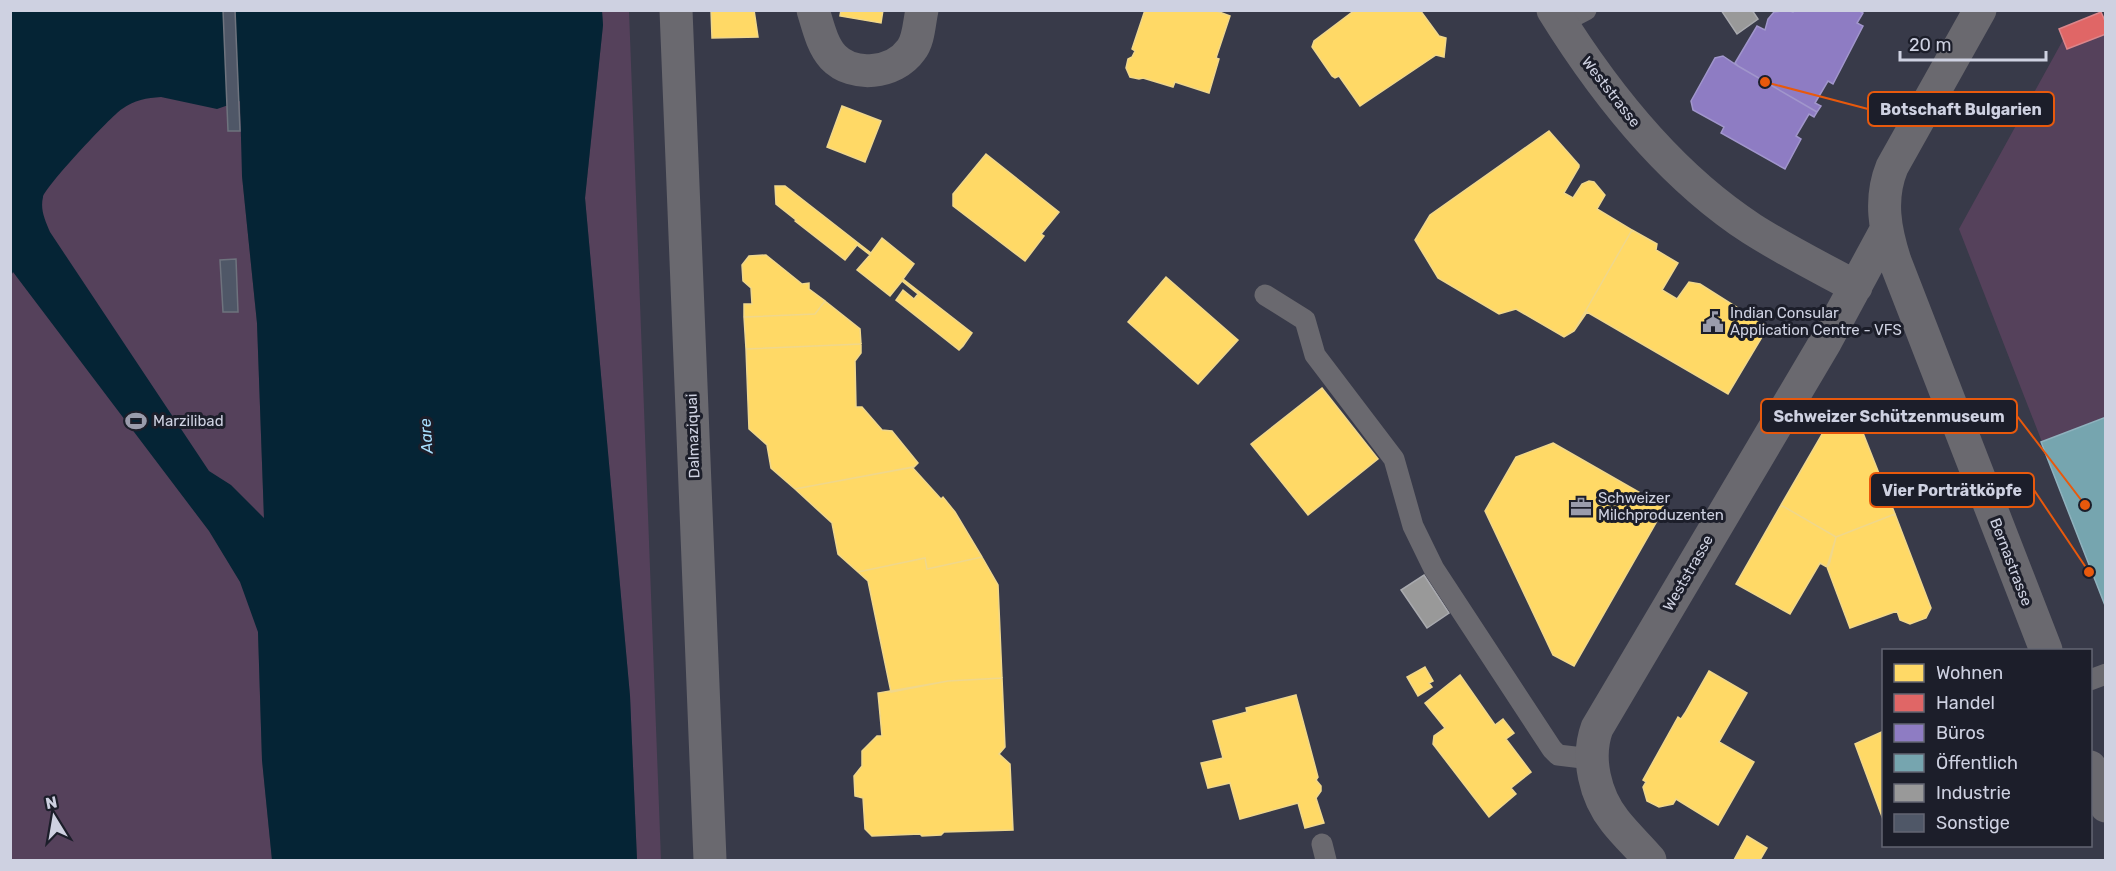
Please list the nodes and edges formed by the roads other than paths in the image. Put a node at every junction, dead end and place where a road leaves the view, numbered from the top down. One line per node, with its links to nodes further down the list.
1 (676, 10): 13 (street, Dalmaziquai)
2 (813, 10): 3 (street)
3 (922, 10)
4 (1980, 10): 6 (street, Bernastrasse)
5 (1567, 15): 7 (street, Weststrasse)
6 (1886, 230): 7 (street, Weststrasse); 9 (street, Bernastrasse)
7 (1856, 287): 10 (street, Weststrasse)
8 (1265, 295): 10 (lane)
9 (2045, 649)
10 (1591, 759): 14 (street, Weststrasse)
11 (2092, 770): 12 (street)
12 (2106, 806)
13 (710, 861)
14 (1650, 861)

